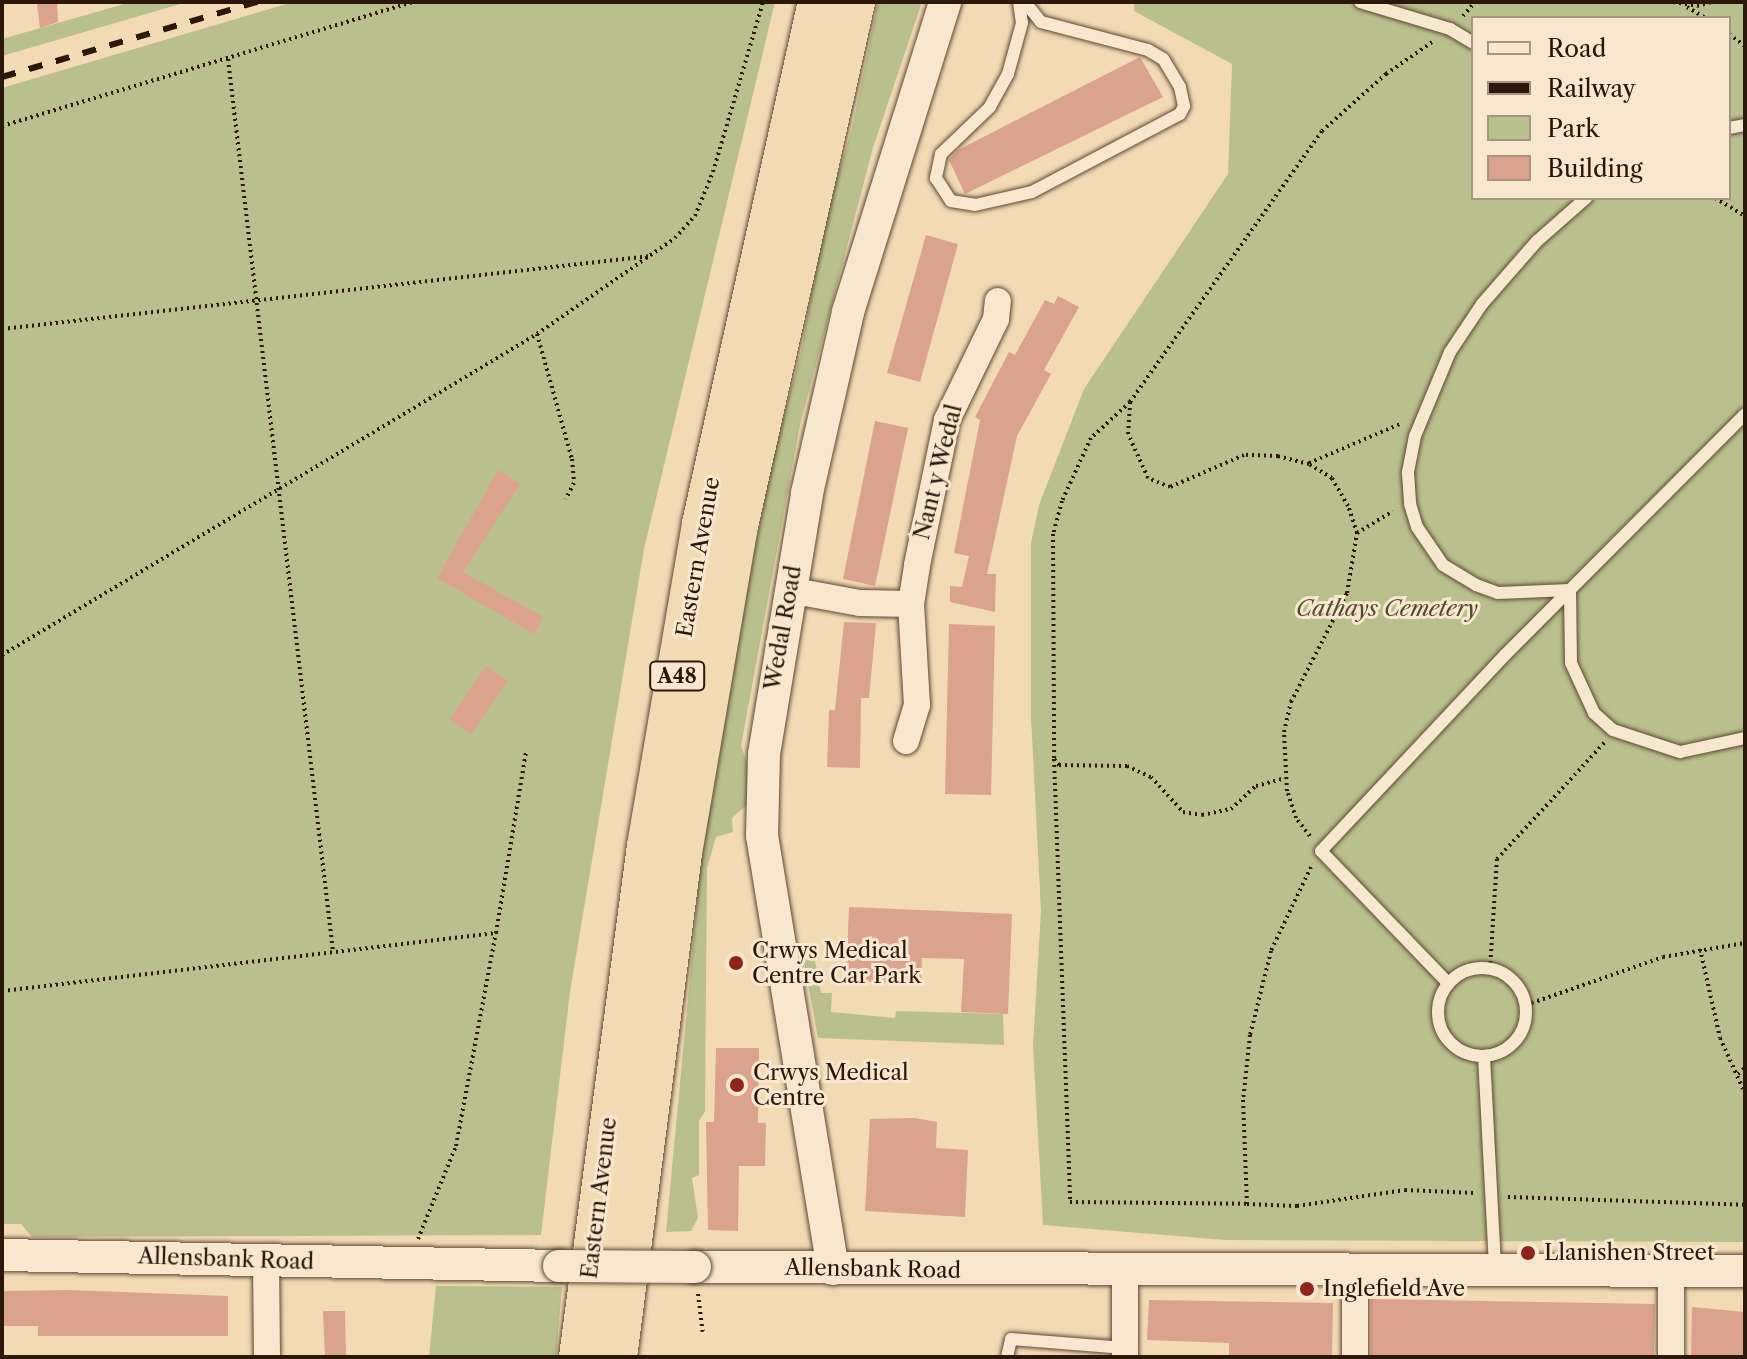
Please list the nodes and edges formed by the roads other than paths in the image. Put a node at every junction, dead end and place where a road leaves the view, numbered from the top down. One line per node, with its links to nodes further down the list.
1 (819, 2): 28 (highway, Eastern Avenue / A48)
2 (854, 2): 17 (highway, Eastern Avenue / A48)
3 (945, 2): 10 (street, Wedal Road)
4 (1022, 2): 4 (lane)
5 (1360, 2): 6 (lane)
6 (1471, 42)
7 (1584, 200): 11 (lane)
8 (998, 301): 12 (street, Nant y Wedal)
9 (1745, 414): 11 (lane)
10 (789, 590): 12 (street); 23 (street, Wedal Road)
11 (1570, 590): 13 (lane); 15 (lane)
12 (911, 604): 14 (street, Nant y Wedal)
13 (1745, 738)
14 (906, 741)
15 (1448, 983): 16 (lane); 16 (lane)
16 (1484, 1056): 22 (lane)
17 (644, 1116): 29 (highway, Eastern Avenue / A48); 30 (highway)
18 (2, 1255): 19 (street, Allensbank Road)
19 (266, 1260): 23 (street, Allensbank Road, bridge); 27 (street)
20 (1125, 1267): 21 (street, Allensbank Road); 23 (street, Allensbank Road); 26 (street)
21 (1355, 1268): 22 (street, Allensbank Road); 32 (street)
22 (1495, 1268): 24 (street, Allensbank Road)
23 (833, 1269)
24 (1671, 1271): 25 (street, Allensbank Road); 33 (street)
25 (1745, 1271)
26 (1125, 1352): 31 (lane)
27 (267, 1357)
28 (580, 1357)
29 (616, 1357)
30 (639, 1357)
31 (1007, 1357)
32 (1355, 1357)
33 (1671, 1357)

